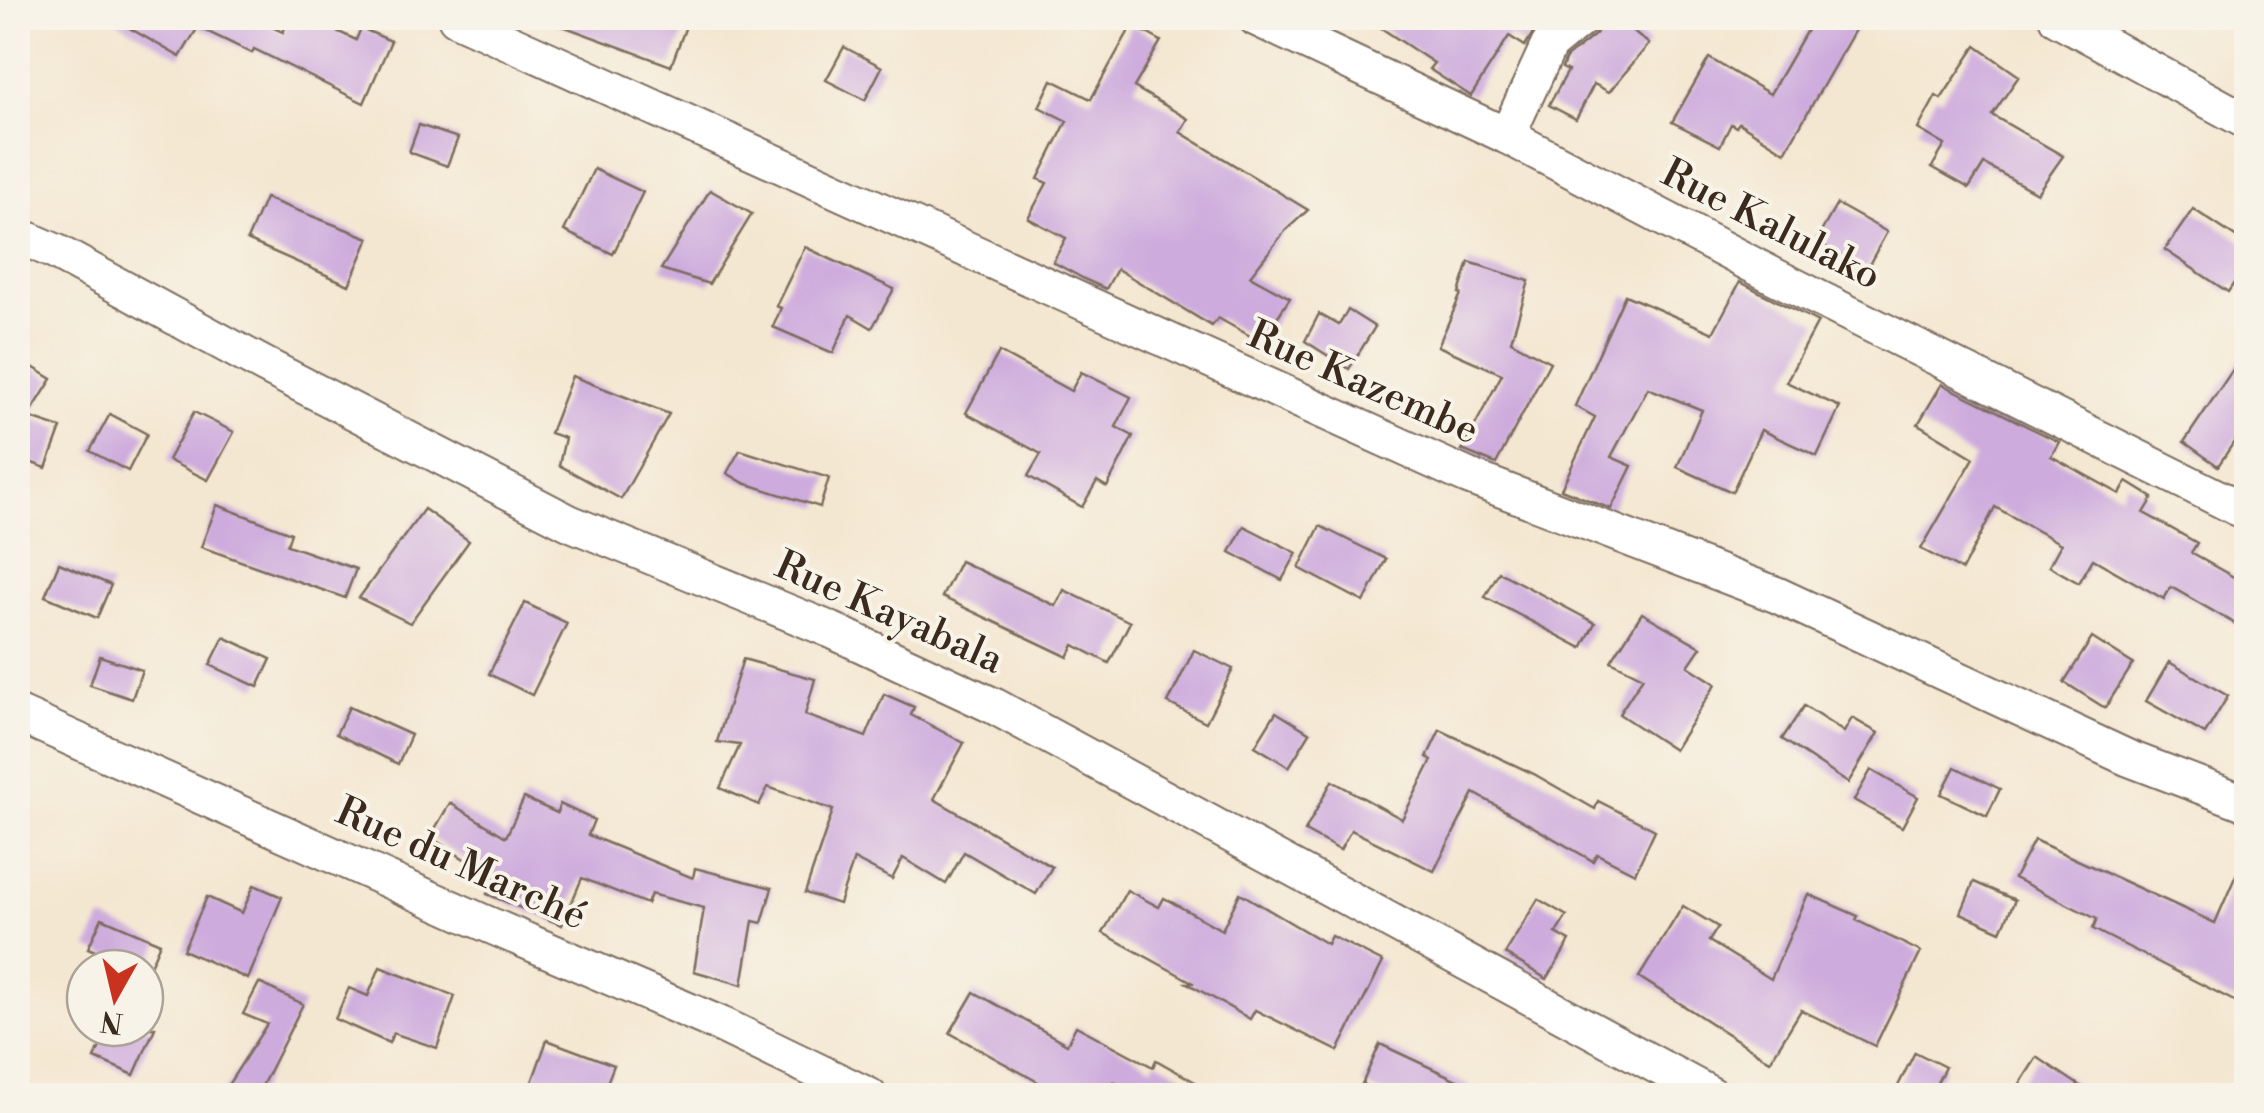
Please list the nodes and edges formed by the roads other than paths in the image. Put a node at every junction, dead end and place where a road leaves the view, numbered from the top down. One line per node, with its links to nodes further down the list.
1 (456, 18): 10 (street, Rue Kazembe)
2 (1256, 18): 6 (street, Rue Kalulako)
3 (1582, 18): 6 (street)
4 (2057, 18): 5 (street)
5 (2246, 121)
6 (1507, 136): 8 (street, Rue Kalulako)
7 (18, 236): 12 (street, Rue Kayabala)
8 (2246, 512)
9 (18, 714): 11 (street, Rue du Marché)
10 (2246, 802)
11 (868, 1096)
12 (1712, 1096)

